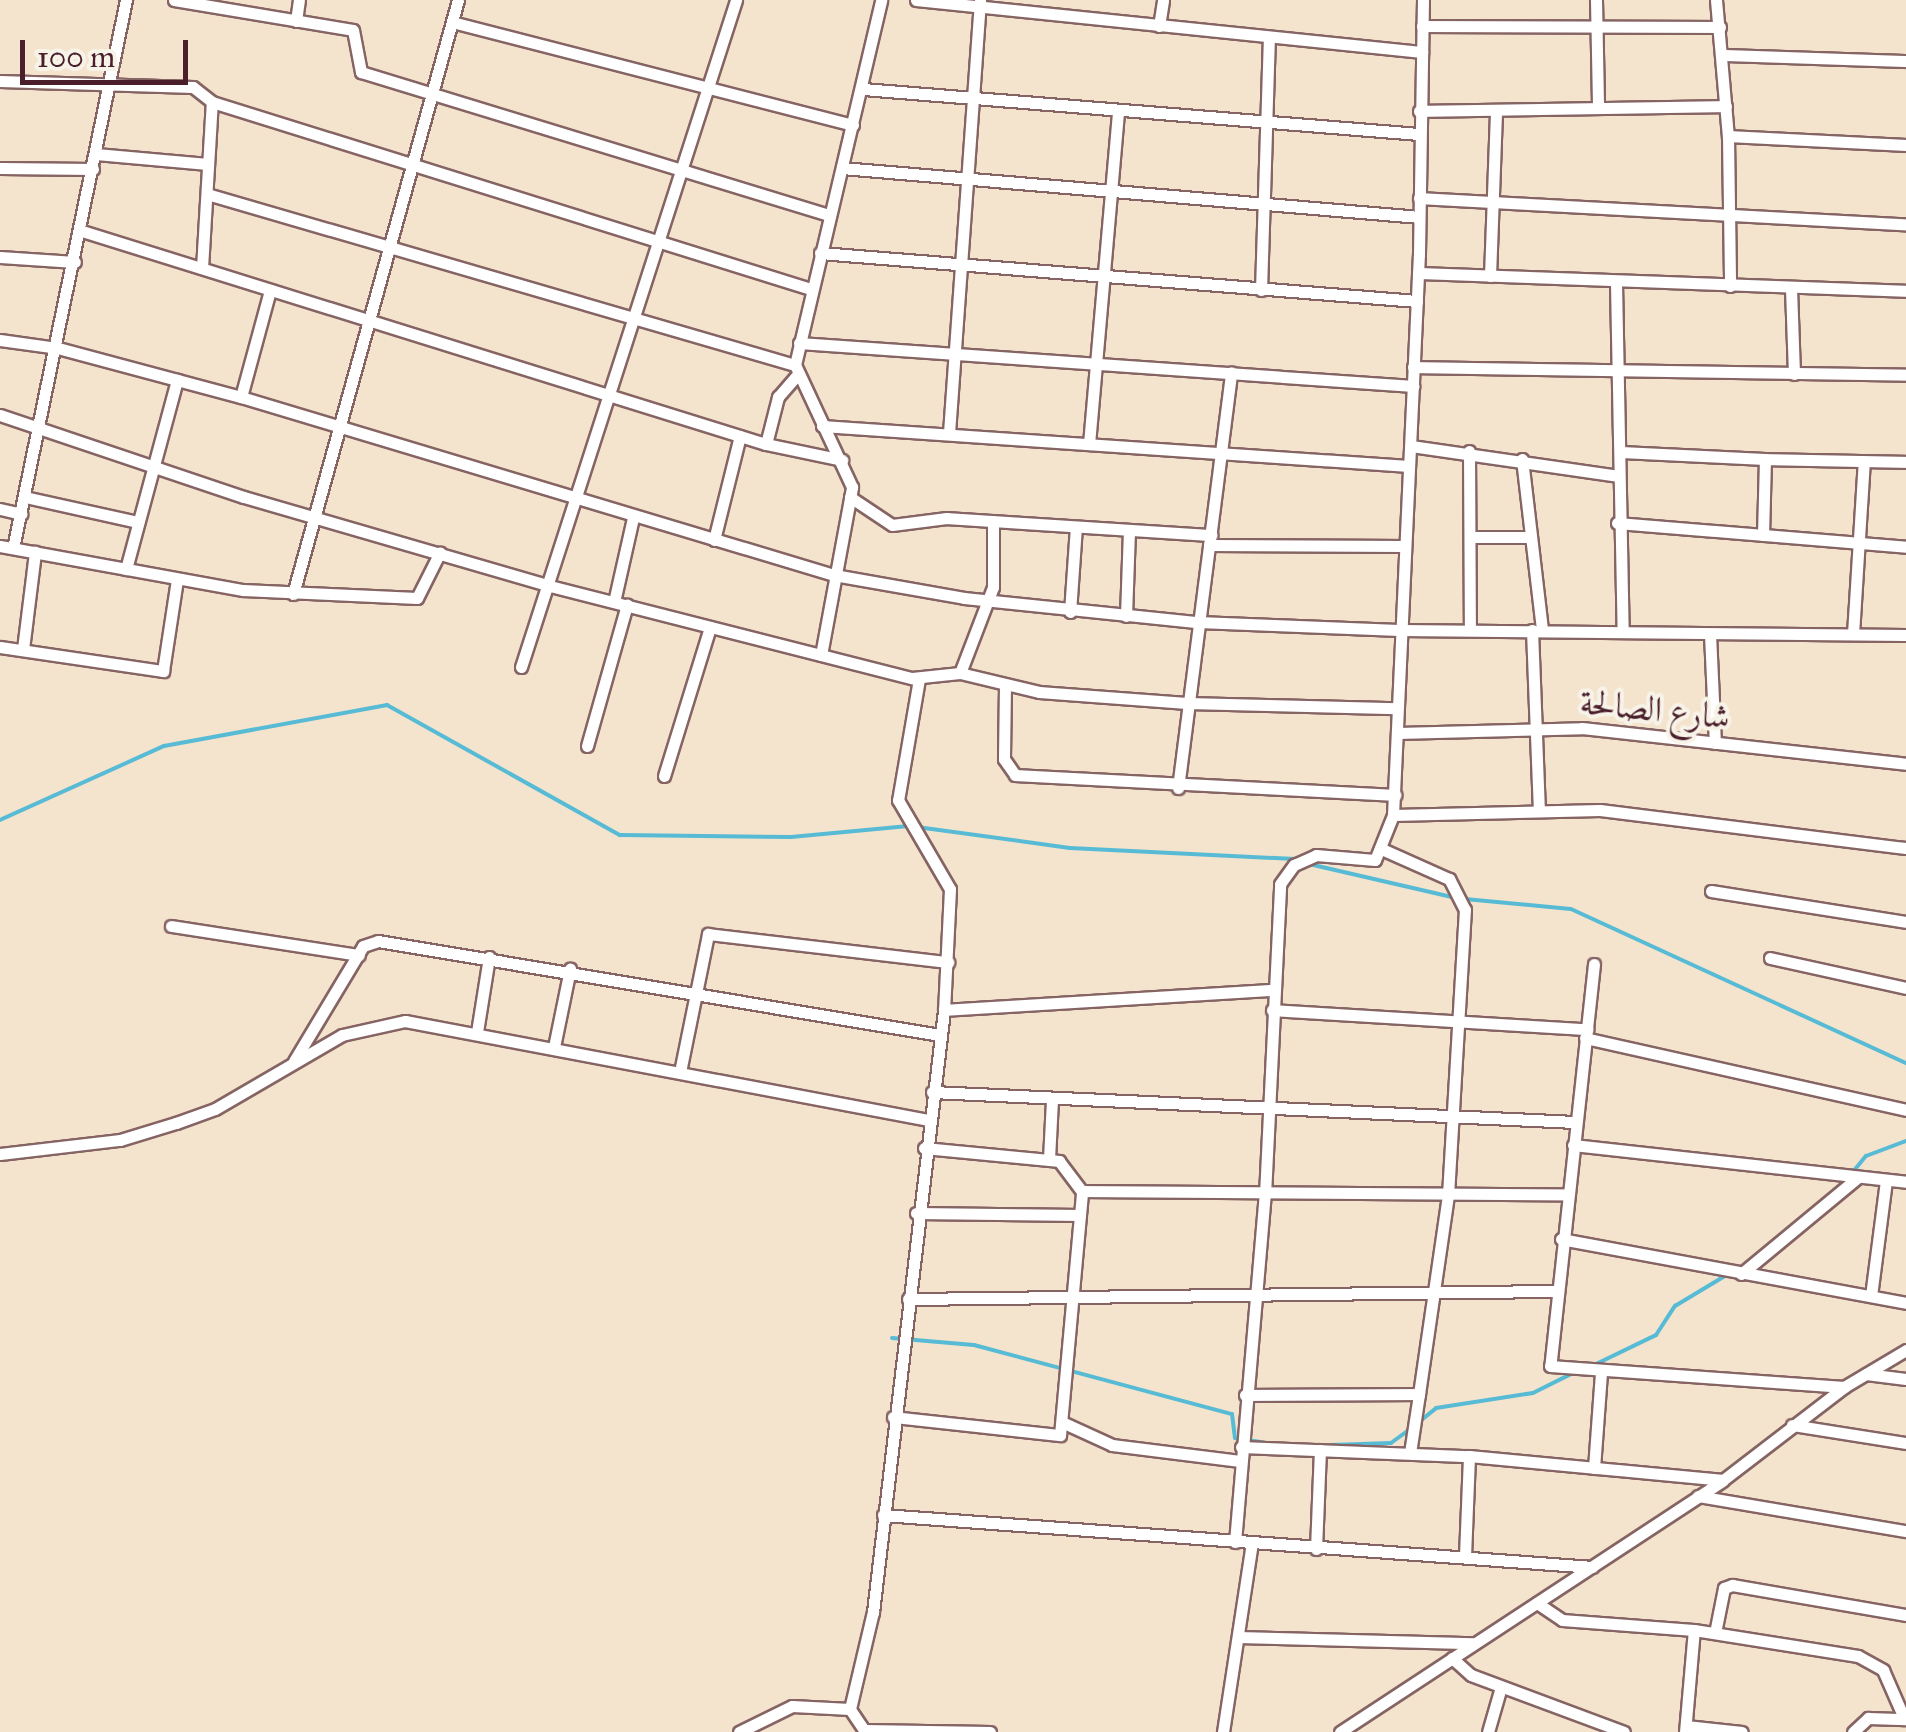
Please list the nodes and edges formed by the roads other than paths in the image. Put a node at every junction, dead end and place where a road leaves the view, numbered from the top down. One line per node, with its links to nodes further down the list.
1 (126, 0): 24 (street)
2 (174, 0): 13 (street)
3 (300, 0): 13 (street)
4 (458, 0): 14 (street)
5 (736, 0): 25 (street)
6 (881, 0): 26 (street)
7 (916, 0): 12 (street)
8 (1163, 0): 15 (street)
9 (1423, 0): 16 (street)
10 (1596, 0): 17 (street)
11 (1716, 0): 18 (street)
12 (979, 4): 15 (street); 28 (street)
13 (296, 22): 27 (street)
14 (452, 22): 25 (street); 27 (street)
15 (1159, 26): 19 (street)
16 (1422, 26): 17 (street); 20 (street)
17 (1596, 27): 18 (street); 31 (street)
18 (1720, 27): 21 (street)
19 (1269, 36): 20 (street); 35 (street)
20 (1422, 52): 34 (street)
21 (1723, 54): 22 (street); 30 (street)
22 (1906, 61)
23 (0, 81): 24 (street)
24 (109, 81): 29 (street); 40 (street)
25 (710, 88): 36 (street); 44 (street)
26 (863, 89): 28 (street); 36 (street)
27 (432, 93): 42 (street); 44 (street)
28 (971, 98): 32 (street); 47 (street)
29 (212, 102): 41 (street); 42 (street)
30 (1726, 106): 31 (street); 38 (street)
31 (1598, 107): 33 (street)
32 (1118, 110): 35 (street); 48 (street)
33 (1496, 110): 34 (street); 51 (street)
34 (1419, 111): 37 (street)
35 (1264, 123): 37 (street); 52 (street)
36 (854, 125): 45 (street)
37 (1419, 134): 50 (street)
38 (1728, 136): 39 (street); 53 (street)
39 (1906, 145)
40 (96, 154): 41 (street); 46 (street)
41 (208, 164): 49 (street)
42 (411, 165): 58 (street); 59 (street)
43 (0, 168): 46 (street)
44 (684, 168): 54 (street); 58 (street)
45 (842, 168): 47 (street); 54 (street)
46 (92, 169): 57 (street)
47 (968, 180): 48 (street); 63 (street)
48 (1111, 191): 52 (street); 66 (street)
49 (207, 194): 59 (street); 64 (street)
50 (1419, 198): 51 (street); 55 (street)
51 (1494, 202): 53 (street); 67 (street)
52 (1262, 204): 55 (street); 73 (street)
53 (1728, 210): 56 (street); 69 (street)
54 (830, 216): 60 (street)
55 (1419, 217): 65 (street)
56 (1906, 224)
57 (82, 231): 62 (street); 64 (street)
58 (658, 242): 71 (street); 77 (street)
59 (389, 245): 76 (street); 77 (street)
60 (820, 253): 63 (street); 71 (street)
61 (0, 257): 62 (street)
62 (75, 262): 80 (street)
63 (962, 266): 66 (street); 81 (street)
64 (202, 268): 72 (street)
65 (1418, 274): 67 (street); 75 (street)
66 (1105, 276): 73 (street); 82 (street)
67 (1490, 276): 68 (street)
68 (1616, 282): 69 (street); 86 (street)
69 (1730, 286): 70 (street)
70 (1791, 288): 74 (street); 87 (street)
71 (811, 289): 79 (street)
72 (270, 290): 76 (street); 92 (street)
73 (1261, 290): 75 (street)
74 (1906, 290)
75 (1417, 300): 83 (street)
76 (368, 318): 91 (street); 96 (street)
77 (633, 318): 84 (street); 91 (street)
78 (0, 340): 80 (street)
79 (799, 344): 81 (street); 84 (street)
80 (58, 348): 89 (street); 94 (street)
81 (954, 353): 82 (street); 97 (street)
82 (1096, 364): 85 (street); 100 (street)
83 (1413, 366): 86 (street); 90 (street)
84 (796, 370): 95 (street); 99 (street)
85 (1231, 372): 90 (street); 104 (street)
86 (1621, 374): 87 (street); 103 (street)
87 (1794, 374): 88 (street)
88 (1906, 375)
89 (177, 380): 92 (street); 110 (street)
90 (1412, 386): 101 (street)
91 (609, 395): 98 (street); 115 (street)
92 (241, 398): 96 (street)
93 (0, 416): 94 (street)
94 (42, 424): 110 (street); 113 (street)
95 (822, 426): 97 (street); 107 (street)
96 (338, 427): 115 (street); 118 (street)
97 (949, 434): 100 (street)
98 (740, 436): 99 (street); 128 (street)
99 (766, 444): 107 (street)
100 (1088, 444): 104 (street)
101 (1410, 446): 102 (street); 111 (street)
102 (1469, 452): 106 (street); 127 (street)
103 (1621, 452): 105 (street); 112 (street)
104 (1222, 453): 111 (street); 129 (street)
105 (1765, 458): 108 (street); 125 (street)
106 (1522, 459): 112 (street); 126 (street)
107 (842, 460): 114 (street)
108 (1864, 461): 109 (street); 130 (street)
109 (1906, 462)
110 (155, 464): 118 (street); 121 (street)
111 (1408, 466): 131 (street)
112 (1619, 476): 122 (street)
113 (25, 497): 117 (street); 121 (street)
114 (850, 497): 120 (street); 137 (street)
115 (576, 500): 119 (street); 139 (street)
116 (0, 509): 117 (street)
117 (21, 514): 132 (street)
118 (314, 517): 135 (street); 140 (street)
119 (633, 518): 128 (street); 142 (street)
120 (994, 521): 123 (street); 141 (street)
121 (138, 522): 136 (street)
122 (1616, 523): 125 (street); 150 (street)
123 (1076, 527): 124 (street); 143 (street)
124 (1130, 530): 129 (street); 144 (street)
125 (1763, 535): 130 (street)
126 (1531, 536): 127 (street); 149 (street)
127 (1470, 537): 148 (street)
128 (714, 540): 137 (street)
129 (1210, 540): 131 (street); 145 (street)
130 (1859, 544): 133 (street); 152 (street)
131 (1404, 546): 147 (street)
132 (6, 547): 134 (street)
133 (1906, 547)
134 (35, 552): 136 (street); 155 (street)
135 (440, 552): 139 (street); 140 (street)
136 (126, 569): 138 (street)
137 (834, 575): 141 (street); 156 (street)
138 (177, 580): 140 (street); 155 (street)
139 (550, 586): 142 (street); 157 (street)
140 (293, 594)
141 (990, 602): 143 (street); 158 (street)
142 (620, 604): 146 (street); 166 (street)
143 (1070, 612): 144 (street)
144 (1126, 616): 145 (street)
145 (1198, 622): 147 (street); 161 (street)
146 (710, 627): 156 (street); 168 (street)
147 (1399, 630): 148 (street); 162 (street)
148 (1470, 630): 149 (street)
149 (1537, 630): 150 (street); 163 (street)
150 (1623, 632): 151 (street)
151 (1710, 634): 152 (street); 165 (street)
152 (1853, 634): 153 (street)
153 (1906, 635)
154 (0, 646): 155 (street)
155 (23, 649)
156 (821, 655): 159 (street)
157 (520, 667)
158 (960, 673): 159 (street); 160 (street)
159 (919, 679): 181 (street)
160 (1004, 685): 161 (street); 169 (street)
161 (1187, 703): 162 (street); 169 (street)
162 (1397, 708): 164 (street)
163 (1538, 728): 164 (street, شارع الصالحة); 165 (street, شارع الصالحة); 171 (street)
164 (1397, 733): 170 (street)
165 (1715, 743): 167 (street, شارع الصالحة)
166 (587, 746)
167 (1906, 764)
168 (664, 776)
169 (1178, 788): 170 (street)
170 (1395, 795): 172 (street)
171 (1540, 812): 172 (street); 173 (street)
172 (1393, 815): 174 (street)
173 (1906, 848)
174 (1384, 850): 185 (street); 189 (street)
175 (1711, 891): 176 (street)
176 (1906, 922)
177 (171, 926): 178 (street)
178 (359, 956): 179 (street); 194 (street)
179 (489, 957): 183 (street); 190 (street)
180 (1770, 958): 184 (street)
181 (948, 962): 186 (street); 187 (street)
182 (1594, 964): 191 (street)
183 (570, 970): 186 (street); 193 (street)
184 (1906, 988)
185 (1272, 990): 187 (street); 188 (street)
186 (694, 991): 192 (street); 195 (street)
187 (944, 1010): 192 (street)
188 (1272, 1010): 189 (street); 199 (street)
189 (1459, 1018): 191 (street); 200 (street)
190 (477, 1032): 193 (street); 194 (street)
191 (1586, 1034): 198 (street); 202 (street)
192 (940, 1035): 196 (street)
193 (554, 1048): 195 (street)
194 (292, 1065): 205 (street)
195 (680, 1072): 201 (street)
196 (932, 1092): 197 (street); 201 (street)
197 (1052, 1100): 199 (street); 206 (street)
198 (1906, 1110)
199 (1268, 1111): 200 (street); 212 (street)
200 (1453, 1116): 202 (street); 213 (street)
201 (928, 1120): 204 (street)
202 (1575, 1122): 203 (street)
203 (1573, 1145): 207 (street); 211 (street)
204 (924, 1148): 206 (street); 214 (street)
205 (0, 1154)
206 (1050, 1159): 210 (street)
207 (1857, 1178): 208 (street); 217 (street)
208 (1886, 1180): 209 (street); 221 (street)
209 (1906, 1182)
210 (1082, 1191): 212 (street); 215 (street)
211 (1567, 1194): 213 (street); 216 (street)
212 (1265, 1195): 213 (street); 223 (street)
213 (1448, 1196): 219 (street)
214 (916, 1212): 215 (street); 222 (street)
215 (1080, 1215): 220 (street)
216 (1561, 1239): 217 (street); 218 (street)
217 (1740, 1274): 221 (street)
218 (1555, 1291): 219 (street); 226 (street)
219 (1436, 1294): 223 (street); 230 (street)
220 (1074, 1296): 222 (street); 223 (street); 233 (street)
221 (1871, 1296): 224 (street)
222 (908, 1299): 232 (street)
223 (1256, 1299): 231 (street)
224 (1906, 1303)
225 (1906, 1350): 227 (street)
226 (1601, 1372): 229 (street); 240 (street)
227 (1866, 1374): 228 (street); 229 (street)
228 (1906, 1379)
229 (1844, 1388): 234 (street)
230 (1419, 1394): 231 (street); 238 (street)
231 (1245, 1396): 237 (street)
232 (893, 1416): 233 (street); 243 (street)
233 (1064, 1424): 237 (street)
234 (1792, 1425): 235 (street); 241 (street)
235 (1906, 1443)
236 (1320, 1450): 237 (street); 238 (street); 247 (street)
237 (1241, 1454): 245 (street)
238 (1410, 1454): 239 (street)
239 (1469, 1456): 240 (street); 248 (street)
240 (1594, 1468): 241 (street)
241 (1722, 1480): 242 (street)
242 (1698, 1496): 244 (street); 249 (street)
243 (884, 1515): 245 (street); 258 (street)
244 (1906, 1531)
245 (1235, 1542): 246 (street)
246 (1252, 1543): 247 (street); 254 (street)
247 (1316, 1549): 248 (street)
248 (1464, 1556): 249 (street)
249 (1592, 1567): 250 (street)
250 (1537, 1603): 252 (street); 255 (street)
251 (1906, 1615): 253 (street)
252 (1694, 1630): 253 (street); 260 (street)
253 (1716, 1633): 259 (street)
254 (1238, 1638): 255 (street); 264 (street)
255 (1476, 1643): 256 (street)
256 (1452, 1658): 257 (street); 265 (street)
257 (1501, 1686): 266 (street); 267 (street)
258 (850, 1710): 262 (street); 263 (street)
259 (1905, 1718): 261 (street)
260 (1686, 1729): 268 (street)
261 (1859, 1729)
262 (739, 1732)
263 (990, 1732)
264 (1224, 1732)
265 (1340, 1732)
266 (1488, 1732)
267 (1624, 1732)
268 (1742, 1732)

